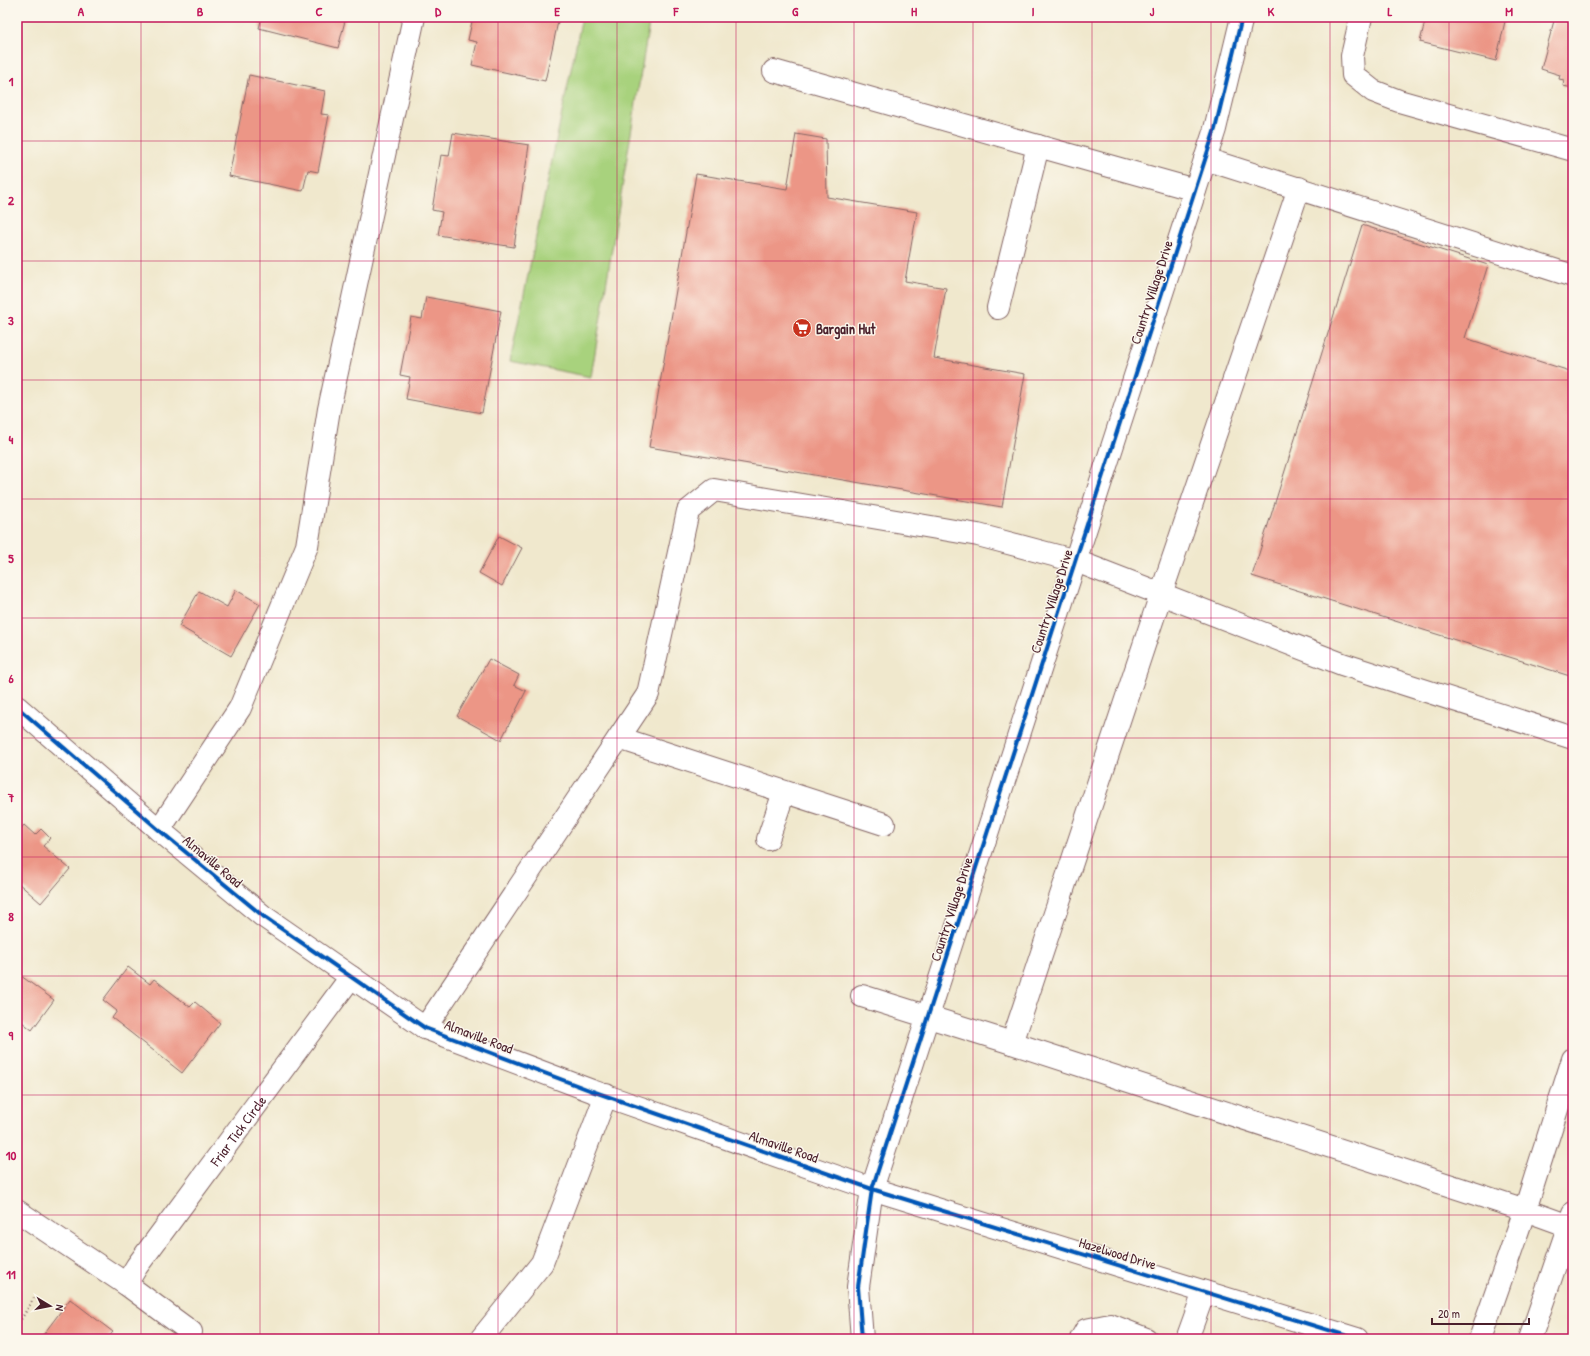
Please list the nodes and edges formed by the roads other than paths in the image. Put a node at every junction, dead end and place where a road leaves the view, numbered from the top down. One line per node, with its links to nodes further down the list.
1 (414, 17): 19 (street)
2 (1242, 17): 7 (street, Country Village Drive)
3 (1361, 17): 6 (street)
4 (774, 71): 5 (street)
5 (1038, 146): 9 (street); 11 (street)
6 (1573, 150)
7 (1205, 158): 8 (street); 9 (street, Country Village Drive)
8 (1299, 188): 10 (street); 13 (street)
9 (1195, 190): 12 (street, Country Village Drive)
10 (1573, 276)
11 (998, 308)
12 (1076, 561): 13 (street); 15 (street); 23 (street, Country Village Drive)
13 (1161, 594): 16 (street); 25 (street)
14 (17, 707): 19 (street, Almaville Road)
15 (618, 738): 17 (street); 24 (street)
16 (1573, 738)
17 (784, 792): 18 (street); 20 (street)
18 (884, 824)
19 (159, 830): 21 (street, Almaville Road)
20 (768, 839)
21 (351, 977): 24 (street, Almaville Road); 32 (street, Friar Tick Circle)
22 (862, 996): 23 (street)
23 (928, 1017): 25 (street); 28 (street, Country Village Drive)
24 (425, 1028): 27 (street, Almaville Road)
25 (1012, 1042): 30 (street)
26 (1573, 1059): 30 (street)
27 (606, 1095): 28 (street, Almaville Road); 36 (street)
28 (872, 1189): 33 (street, Hazelwood Drive); 37 (street)
29 (17, 1210): 32 (street)
30 (1525, 1210): 31 (street); 42 (street)
31 (1571, 1219): 43 (street)
32 (126, 1284): 35 (street)
33 (1204, 1292): 34 (street, Hazelwood Drive); 40 (street)
34 (1334, 1336): 41 (street, Hazelwood Drive)
35 (186, 1339)
36 (481, 1339)
37 (862, 1339)
38 (1081, 1339): 39 (street)
39 (1146, 1339)
40 (1187, 1339)
41 (1357, 1339)
42 (1480, 1339)
43 (1530, 1339)

